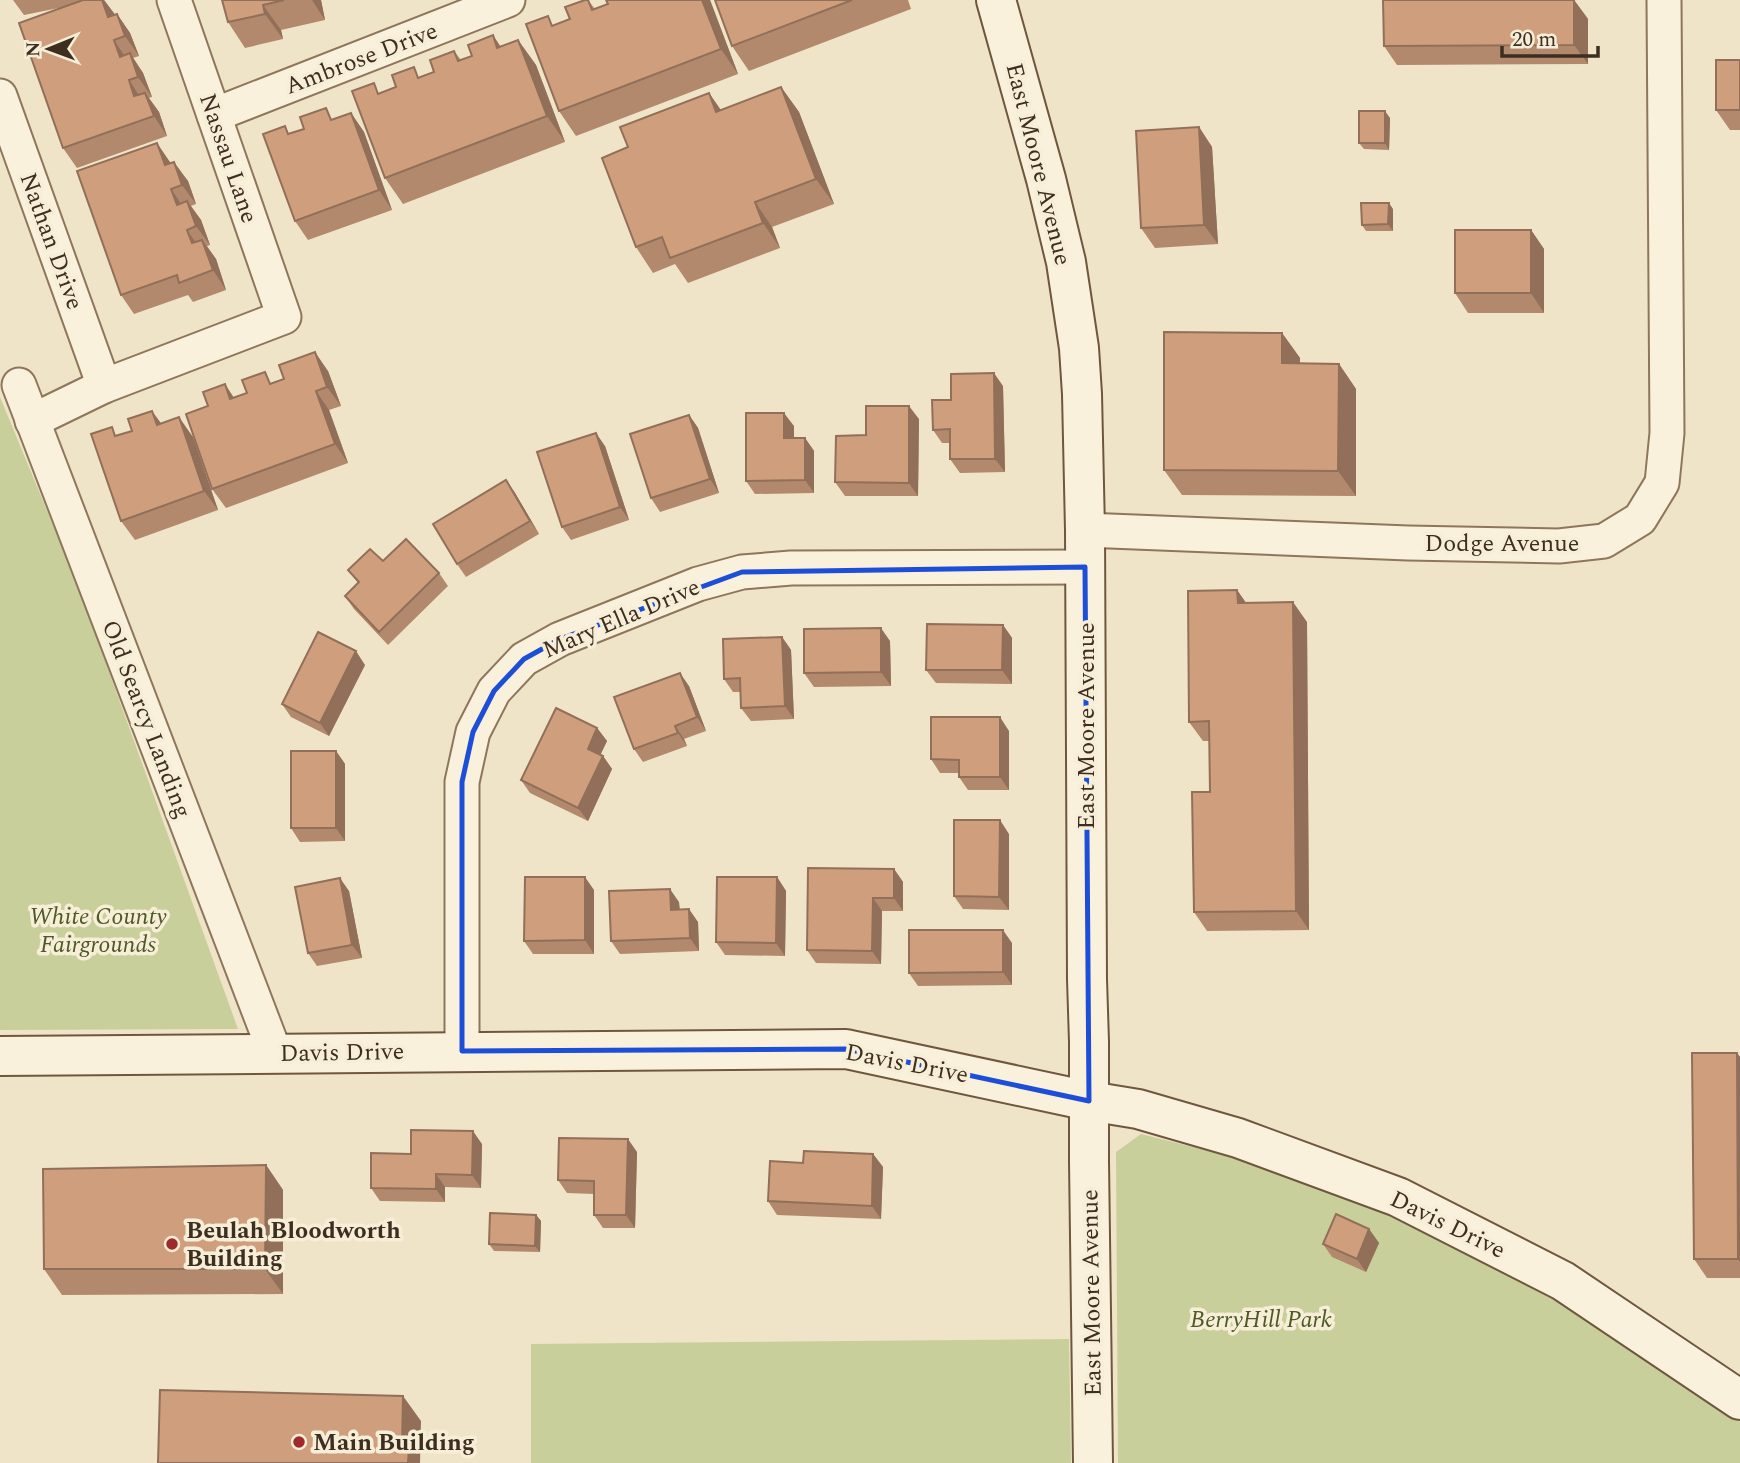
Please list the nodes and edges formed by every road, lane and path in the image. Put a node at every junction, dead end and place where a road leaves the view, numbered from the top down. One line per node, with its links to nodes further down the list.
1 (174, 0): 6 (street, Nassau Lane)
2 (508, 0): 6 (street, Ambrose Drive)
3 (996, 0): 10 (street, East Moore Avenue)
4 (1664, 0): 10 (street, Dodge Avenue)
5 (0, 96): 8 (street, Nathan Drive)
6 (214, 115): 8 (street, Nassau Lane)
7 (19, 384): 9 (street, Old Searcy Landing)
8 (104, 386): 9 (street)
9 (32, 421): 12 (street, Old Searcy Landing)
10 (1085, 548): 11 (street, Mary Ella Drive); 14 (street, East Moore Avenue)
11 (462, 1051): 12 (street, Davis Drive); 14 (street, Davis Drive)
12 (275, 1053): 13 (street, Davis Drive)
13 (0, 1056)
14 (1089, 1101): 15 (street, Davis Drive); 16 (street, East Moore Avenue)
15 (1740, 1400)
16 (1093, 1463)

